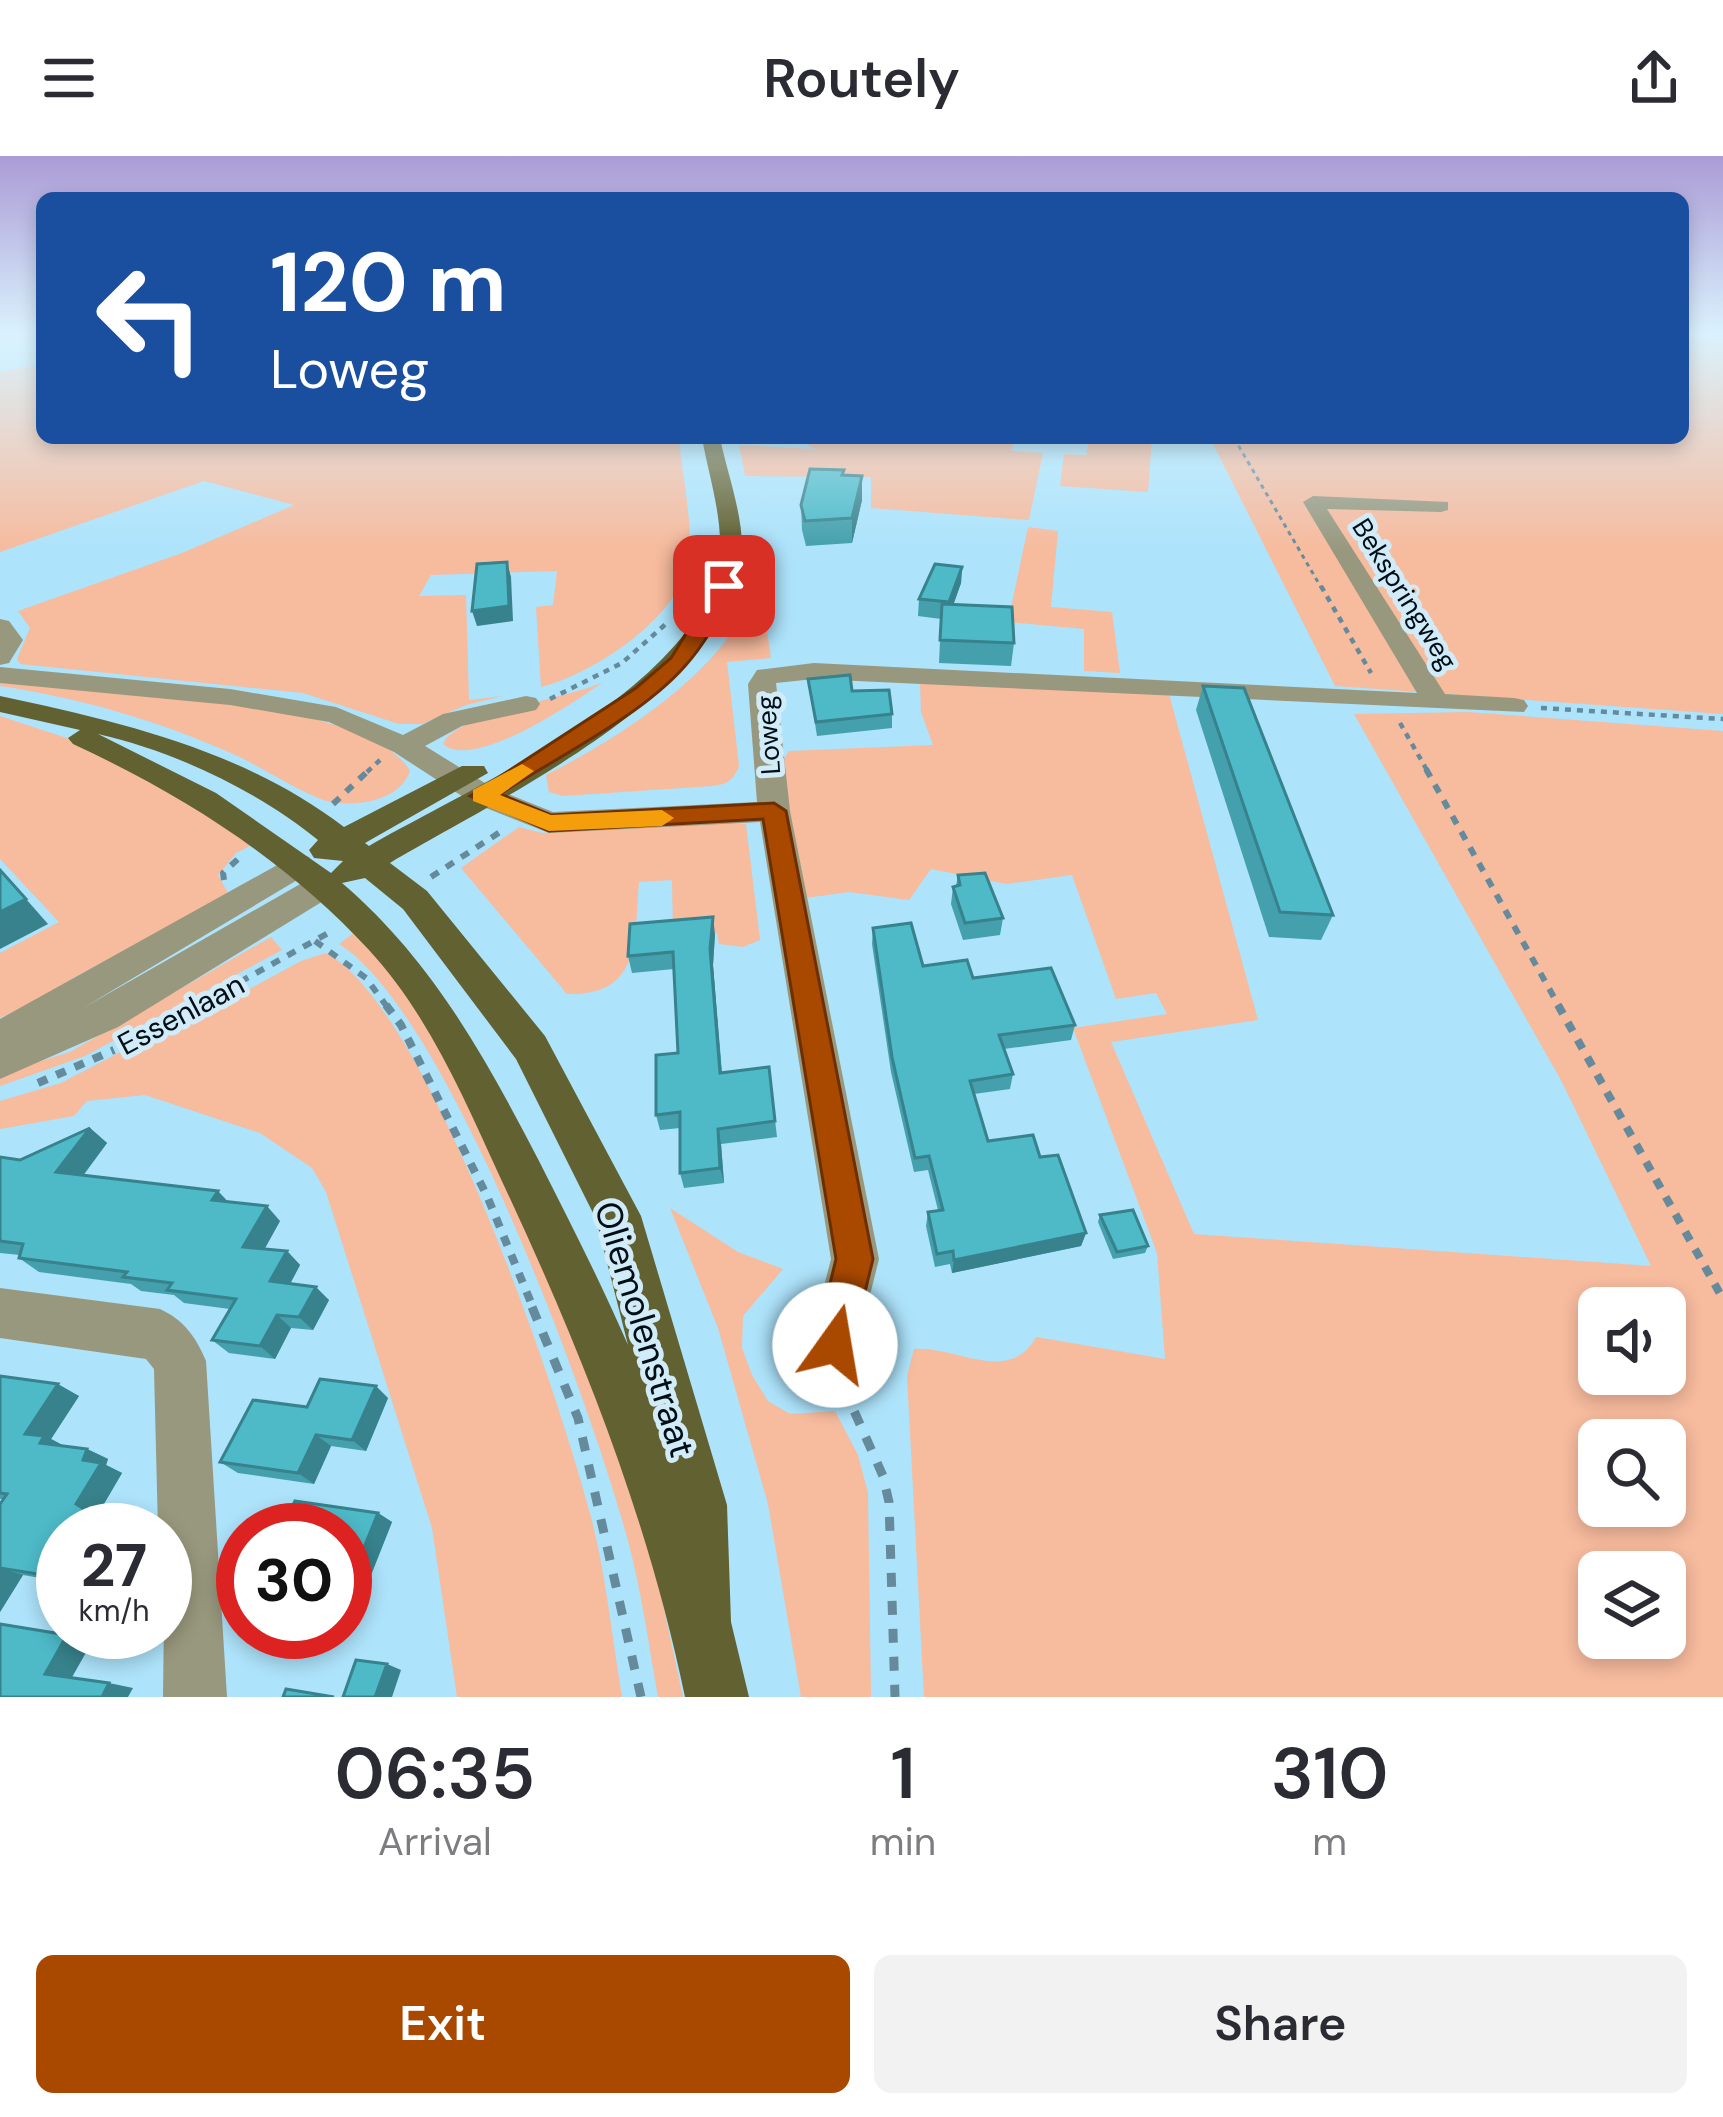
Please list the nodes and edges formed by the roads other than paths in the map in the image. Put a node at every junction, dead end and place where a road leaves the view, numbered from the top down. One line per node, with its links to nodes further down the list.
1 (712, 444): 12 (main road)
2 (1441, 506): 6 (street, Bekspringweg)
3 (0, 626): 4 (street)
4 (0, 657)
5 (0, 675): 11 (street, Loweg)
6 (1437, 703): 9 (street, Loweg); 13 (street, Loweg)
7 (0, 704): 10 (main road, Oliemolenstraat)
8 (526, 704): 11 (street)
9 (1514, 706)
10 (40, 713): 14 (main road, Oliemolenstraat); 15 (main road, Oliemolenstraat)
11 (404, 746): 12 (street, Loweg)
12 (471, 788): 13 (street, Loweg); 14 (main road)
13 (774, 811): 19 (street)
14 (372, 864): 15 (main road); 20 (main road, Oliemolenstraat)
15 (322, 903): 16 (street); 17 (street, Essenlaan); 20 (main road, Oliemolenstraat)
16 (0, 1038)
17 (11, 1075)
18 (0, 1313): 21 (street)
19 (835, 1345)
20 (702, 1617): 22 (main road, Oliemolenstraat)
21 (195, 1697)
22 (717, 1697)

